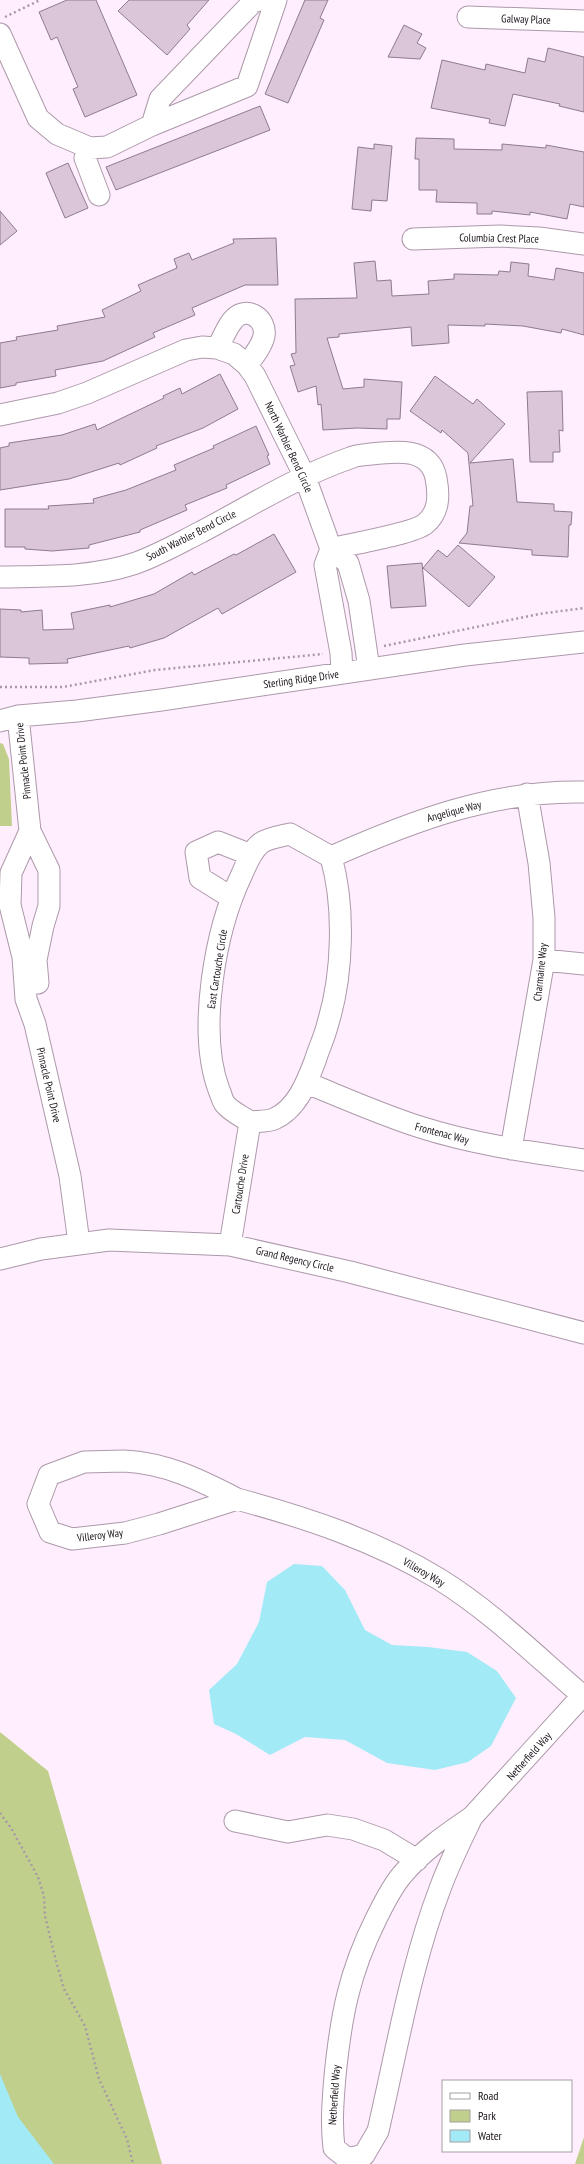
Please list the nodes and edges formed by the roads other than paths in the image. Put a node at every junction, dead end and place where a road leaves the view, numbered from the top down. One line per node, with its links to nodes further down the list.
1 (259, 0): 6 (street)
2 (276, 0): 6 (street)
3 (468, 17): 4 (street, Galway Place)
4 (584, 22)
5 (0, 34): 7 (street)
6 (152, 125): 7 (street)
7 (90, 148): 8 (street)
8 (99, 195)
9 (413, 239): 10 (street, Columbia Crest Place)
10 (584, 244)
11 (0, 415): 12 (street, North Warbler Bend Circle)
12 (304, 477): 13 (street, North Warbler Bend Circle); 13 (street, South Warbler Bend Circle); 14 (street, South Warbler Bend Circle)
13 (331, 549): 16 (street); 17 (street, North Warbler Bend Circle)
14 (0, 577)
15 (584, 642): 17 (street, Sterling Ridge Drive)
16 (342, 663): 17 (street, Sterling Ridge Drive); 18 (street, Sterling Ridge Drive)
17 (369, 669)
18 (6, 717): 21 (street, Pinnacle Point Drive)
19 (584, 792): 20 (street, Angelique Way)
20 (527, 794): 23 (street, Angelique Way); 27 (street, Charmaine Way)
21 (30, 831): 25 (street, Pinnacle Point Drive); 26 (street, Pinnacle Point Drive)
22 (251, 855): 23 (street, East Cartouche Circle); 24 (street, East Cartouche Circle); 24 (street)
23 (331, 857): 30 (street)
24 (232, 898): 31 (street, East Cartouche Circle)
25 (43, 926): 26 (street); 29 (street, Pinnacle Point Drive)
26 (17, 928): 29 (street, Pinnacle Point Drive)
27 (544, 960): 28 (street); 32 (street, Charmaine Way)
28 (584, 964)
29 (35, 1024): 34 (street, Pinnacle Point Drive)
30 (307, 1083): 31 (street); 32 (street, Frontenac Way)
31 (250, 1122): 35 (street, Cartouche Drive)
32 (511, 1149): 33 (street, Frontenac Way)
33 (584, 1160)
34 (79, 1243): 35 (street, Grand Regency Circle); 36 (street, Grand Regency Circle)
35 (230, 1245): 37 (street, Grand Regency Circle)
36 (0, 1259)
37 (584, 1333)
38 (237, 1499): 38 (street, Villeroy Way); 39 (street, Villeroy Way)
39 (583, 1695): 40 (street, Netherfield Way)
40 (472, 1817): 42 (street, Netherfield Way); 42 (street, Netherfield Way)
41 (235, 1822): 42 (street)
42 (416, 1860)

